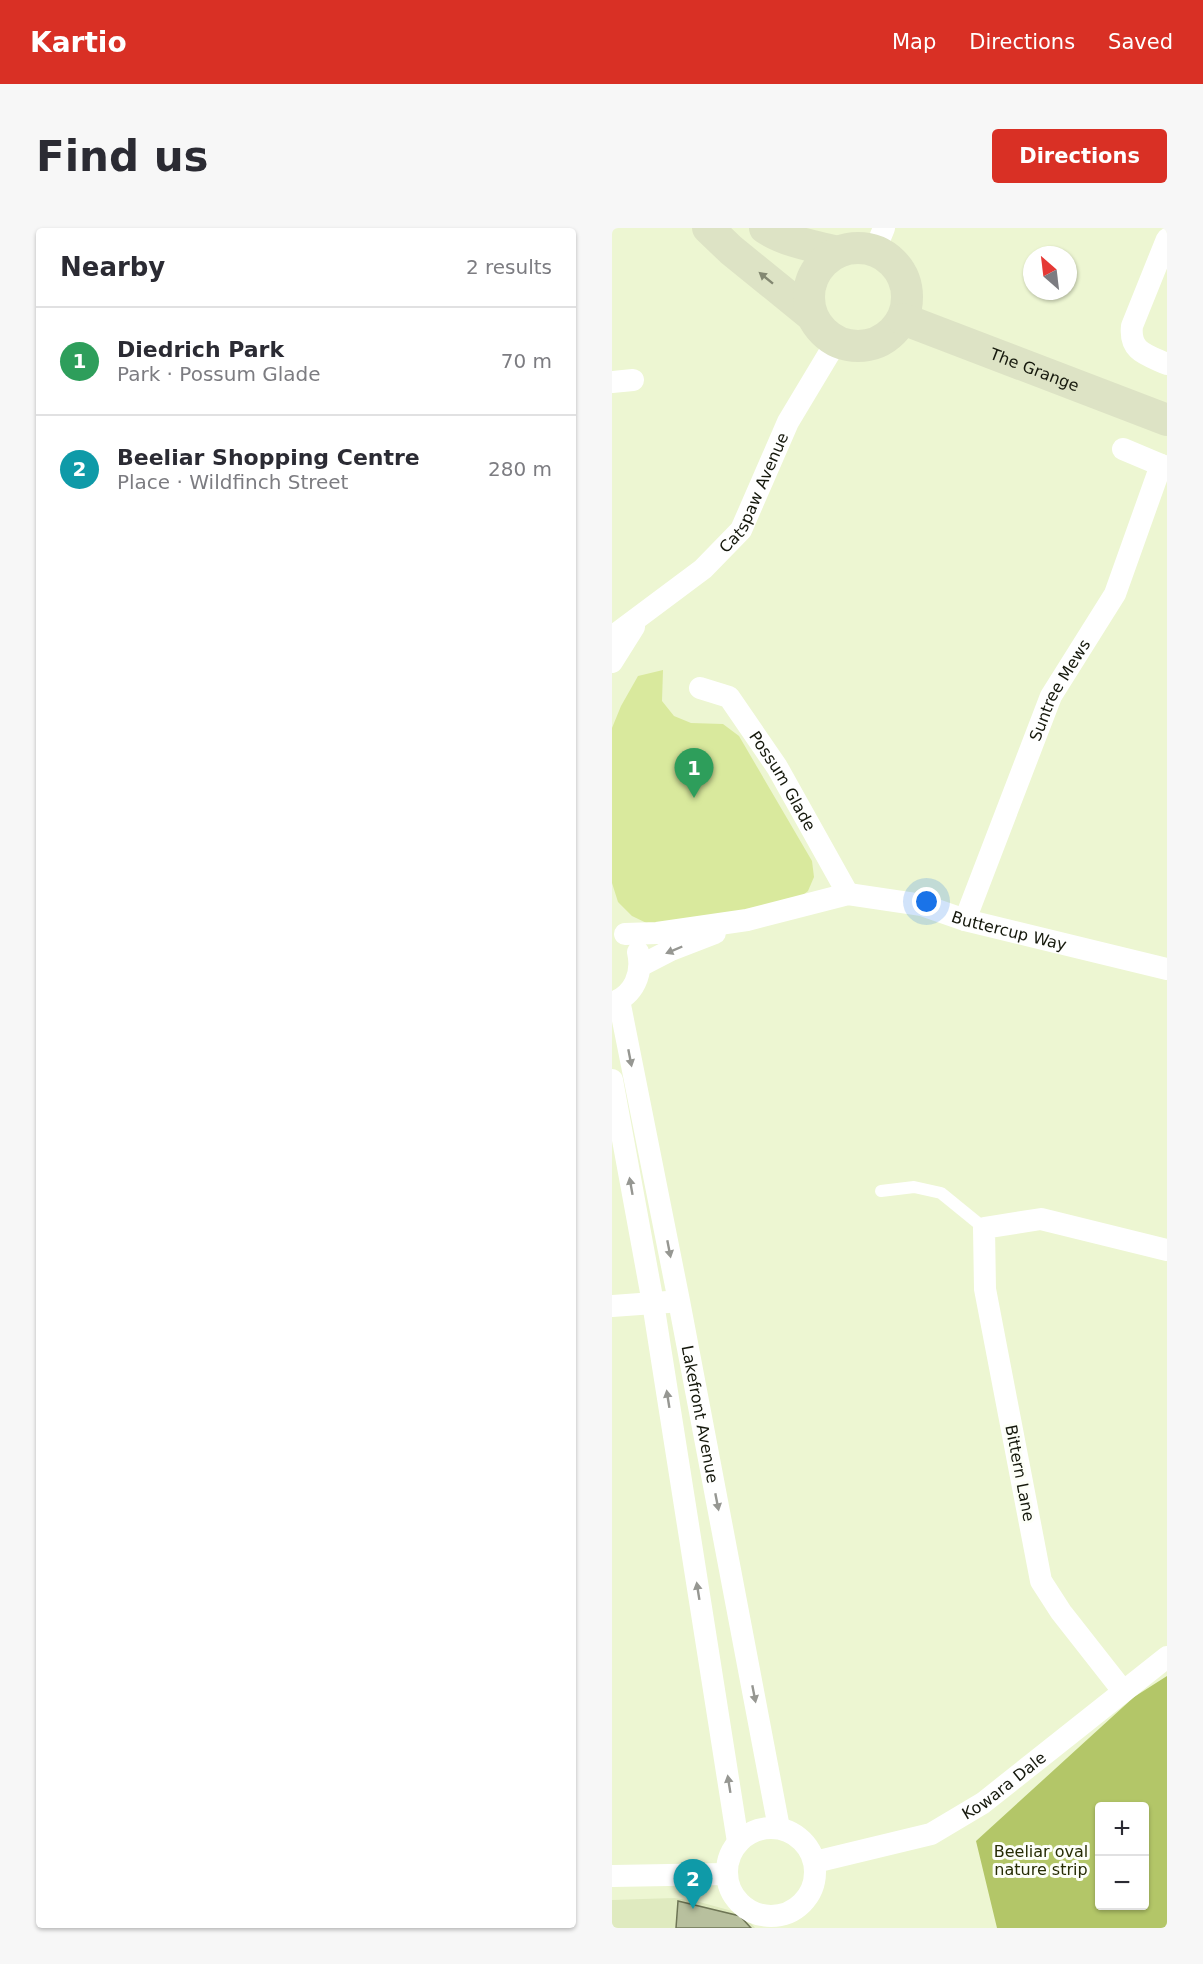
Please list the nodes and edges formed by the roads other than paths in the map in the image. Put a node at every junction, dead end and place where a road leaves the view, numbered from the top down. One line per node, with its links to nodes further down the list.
1 (708, 228): 6 (street, one-way to 1)
2 (765, 228): 5 (street)
3 (879, 239): 5 (street); 7 (street)
4 (1167, 239): 9 (street)
5 (838, 252): 6 (street)
6 (811, 315): 8 (street)
7 (903, 319): 8 (street); 10 (street, The Grange)
8 (836, 342): 13 (street, Catspaw Avenue)
9 (1167, 363)
10 (1167, 420)
11 (1123, 449): 12 (street, Suntree Mews)
12 (1164, 466): 19 (street, Suntree Mews)
13 (640, 615): 14 (street, Catspaw Avenue); 15 (street, Catspaw Avenue)
14 (612, 638)
15 (612, 662)
16 (700, 688): 17 (street, Possum Glade)
17 (848, 894): 18 (street, Buttercup Way); 19 (street, Buttercup Way)
18 (747, 920): 20 (street, Buttercup Way); 21 (street, Buttercup Way, one-way to 21)
19 (965, 920): 22 (street, Buttercup Way)
20 (619, 931): 21 (street)
21 (640, 966): 23 (street)
22 (1167, 969)
23 (616, 1002): 28 (street, Lakefront Avenue, one-way to 28)
24 (612, 1080): 29 (street, Lakefront Avenue, one-way to 24)
25 (881, 1191): 26 (lane)
26 (984, 1228): 27 (street); 32 (street, Bittern Lane)
27 (1167, 1250)
28 (679, 1302): 29 (street); 33 (street, Lakefront Avenue, one-way to 33)
29 (653, 1303): 30 (street); 34 (street, Lakefront Avenue, one-way to 29)
30 (612, 1306)
31 (1167, 1657): 32 (street, Kowara Dale)
32 (1123, 1691): 35 (street, Kowara Dale)
33 (779, 1828): 34 (street); 35 (street)
34 (738, 1842): 36 (street)
35 (814, 1862): 38 (street)
36 (726, 1874): 37 (street); 38 (street)
37 (612, 1876)
38 (785, 1921)

